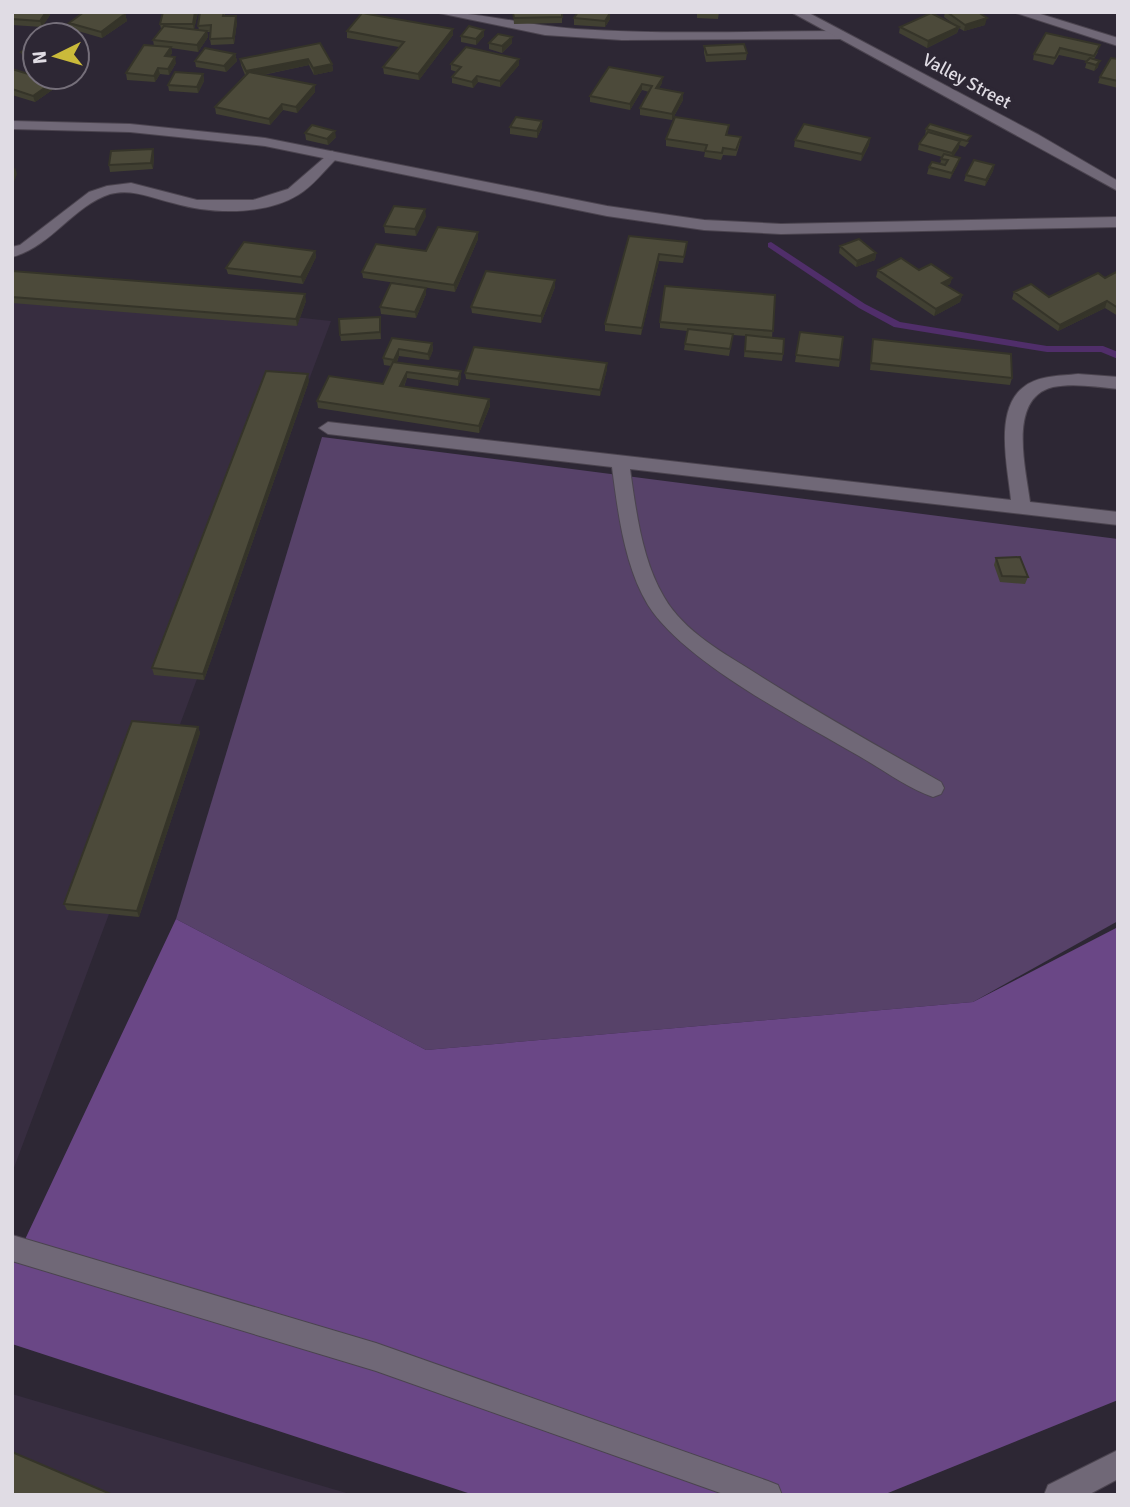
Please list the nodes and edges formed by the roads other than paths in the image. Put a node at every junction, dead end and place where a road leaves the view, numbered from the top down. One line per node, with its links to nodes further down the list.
1 (440, 12): 4 (street)
2 (797, 12): 4 (street, Valley Street)
3 (1019, 12): 5 (street)
4 (842, 34): 8 (street, Valley Street)
5 (1118, 42)
6 (12, 125): 7 (street)
7 (332, 155): 9 (street); 10 (street)
8 (1118, 187)
9 (1118, 222)
10 (12, 252)
11 (1118, 383): 14 (street)
12 (328, 428): 13 (street)
13 (620, 460): 14 (street); 16 (street)
14 (1021, 507): 15 (street)
15 (1118, 519)
16 (933, 788)
17 (12, 1248): 19 (street)
18 (1118, 1464): 20 (street)
19 (768, 1495)
20 (1058, 1495)

